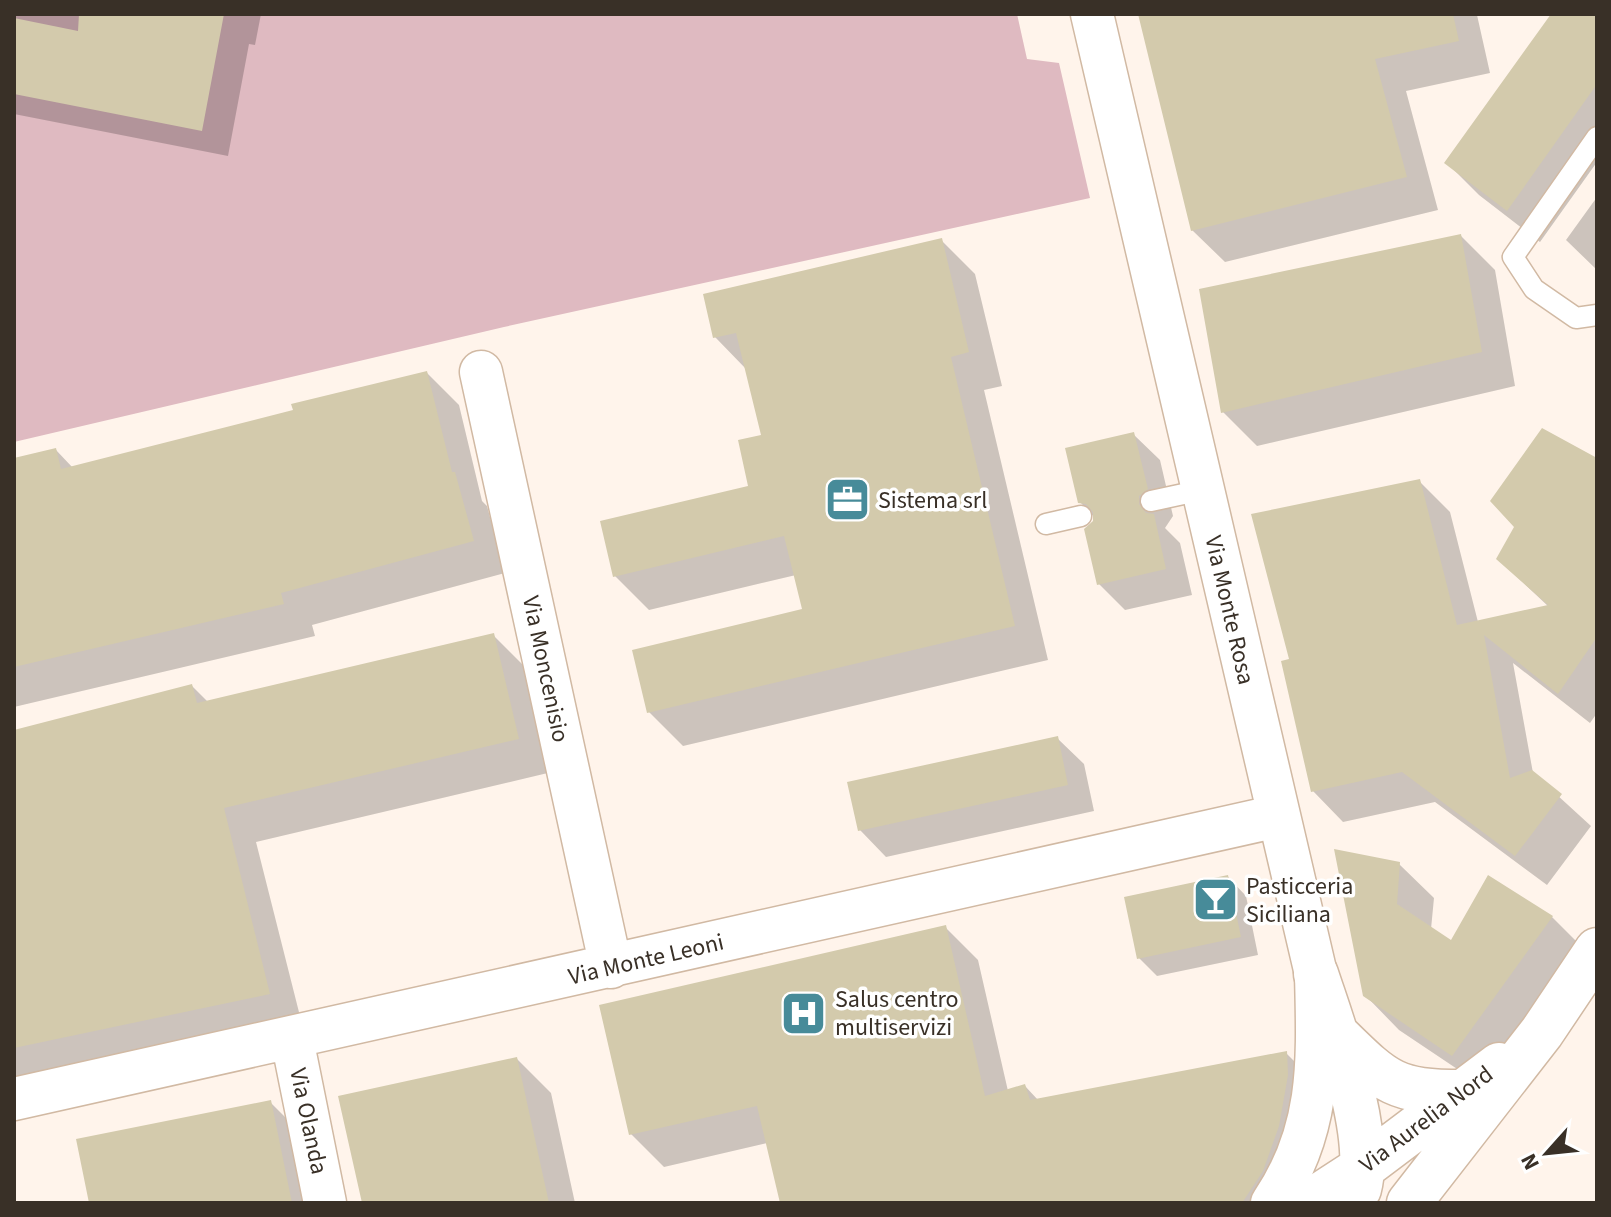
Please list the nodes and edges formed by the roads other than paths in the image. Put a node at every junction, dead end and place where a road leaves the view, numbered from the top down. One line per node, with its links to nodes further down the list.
1 (1092, 14): 5 (street, Via Monte Rosa)
2 (1597, 137): 3 (lane)
3 (1597, 315)
4 (481, 372): 11 (street, Via Moncenisio)
5 (1202, 490): 6 (lane); 9 (street, Via Monte Rosa)
6 (1151, 501)
7 (1081, 516): 8 (lane)
8 (1046, 524)
9 (1278, 816): 11 (street, Via Monte Leoni); 12 (street, Via Monte Rosa)
10 (1597, 950): 13 (main road, Via Aurelia Nord)
11 (611, 967): 15 (street, Via Monte Leoni)
12 (1316, 974): 14 (main road); 20 (street, Via Monte Rosa)
13 (1542, 1032): 16 (main road, Via Aurelia Nord); 22 (main road, Via Aurelia Nord)
14 (1335, 1034): 16 (main road); 18 (main road)
15 (292, 1039): 17 (street, Via Monte Leoni); 19 (street, Via Olanda)
16 (1463, 1092): 18 (main road, Via Aurelia Nord)
17 (14, 1099)
18 (1360, 1184): 21 (main road, Via Aurelia Nord)
19 (325, 1203)
20 (1272, 1203)
21 (1308, 1203)
22 (1409, 1203)

